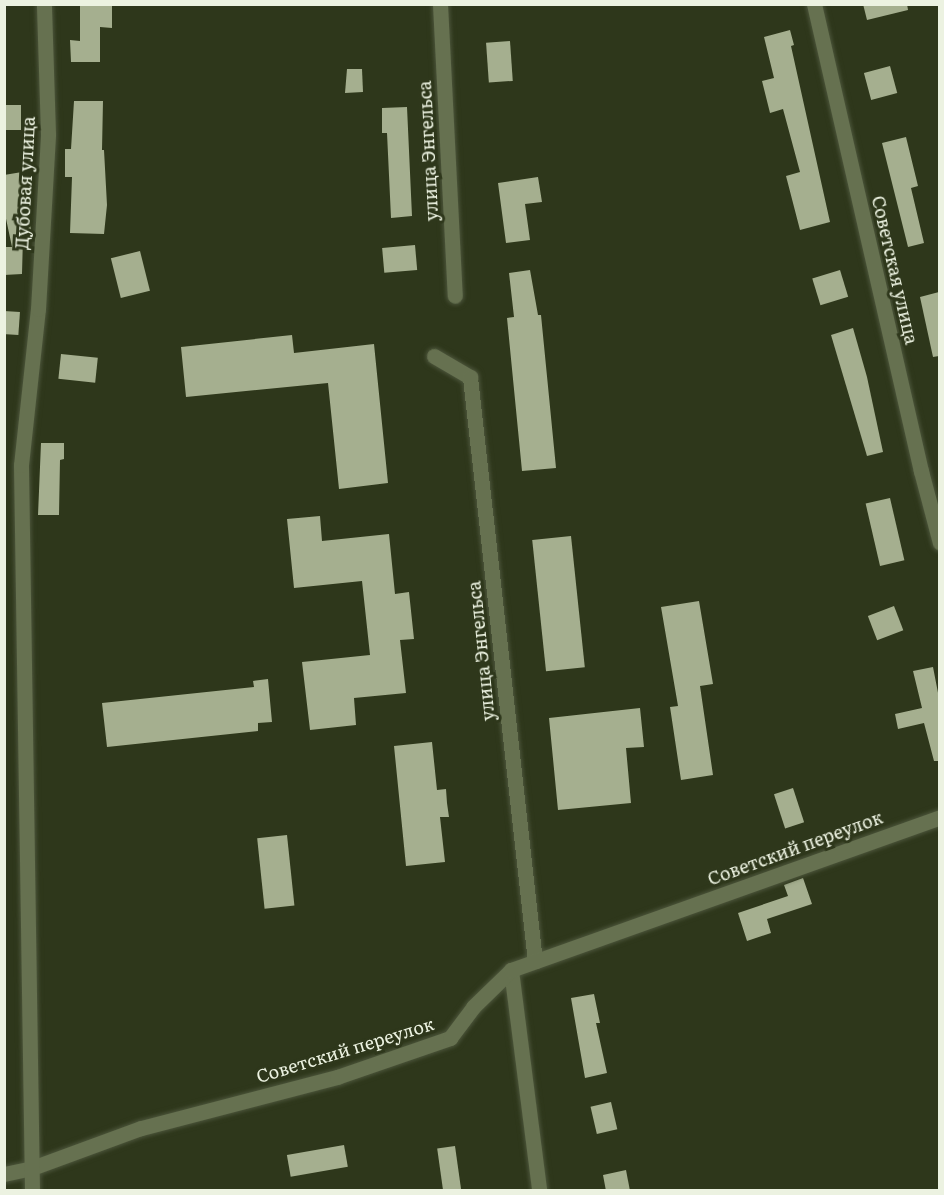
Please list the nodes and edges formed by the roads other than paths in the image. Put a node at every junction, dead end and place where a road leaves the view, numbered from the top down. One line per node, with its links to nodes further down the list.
1 (44, 4): 10 (street, Дубовая улица)
2 (440, 4): 4 (street, улица Энгельса)
3 (814, 4): 6 (street, Советская улица)
4 (455, 296)
5 (434, 356): 8 (street, улица Энгельса)
6 (939, 543)
7 (939, 817): 8 (street, Советский переулок)
8 (535, 961): 9 (street, Советский переулок)
9 (511, 970): 10 (street, Советский переулок); 13 (street)
10 (32, 1168): 11 (street, Советский переулок); 12 (street, Дубовая улица)
11 (4, 1174)
12 (32, 1191)
13 (539, 1191)

